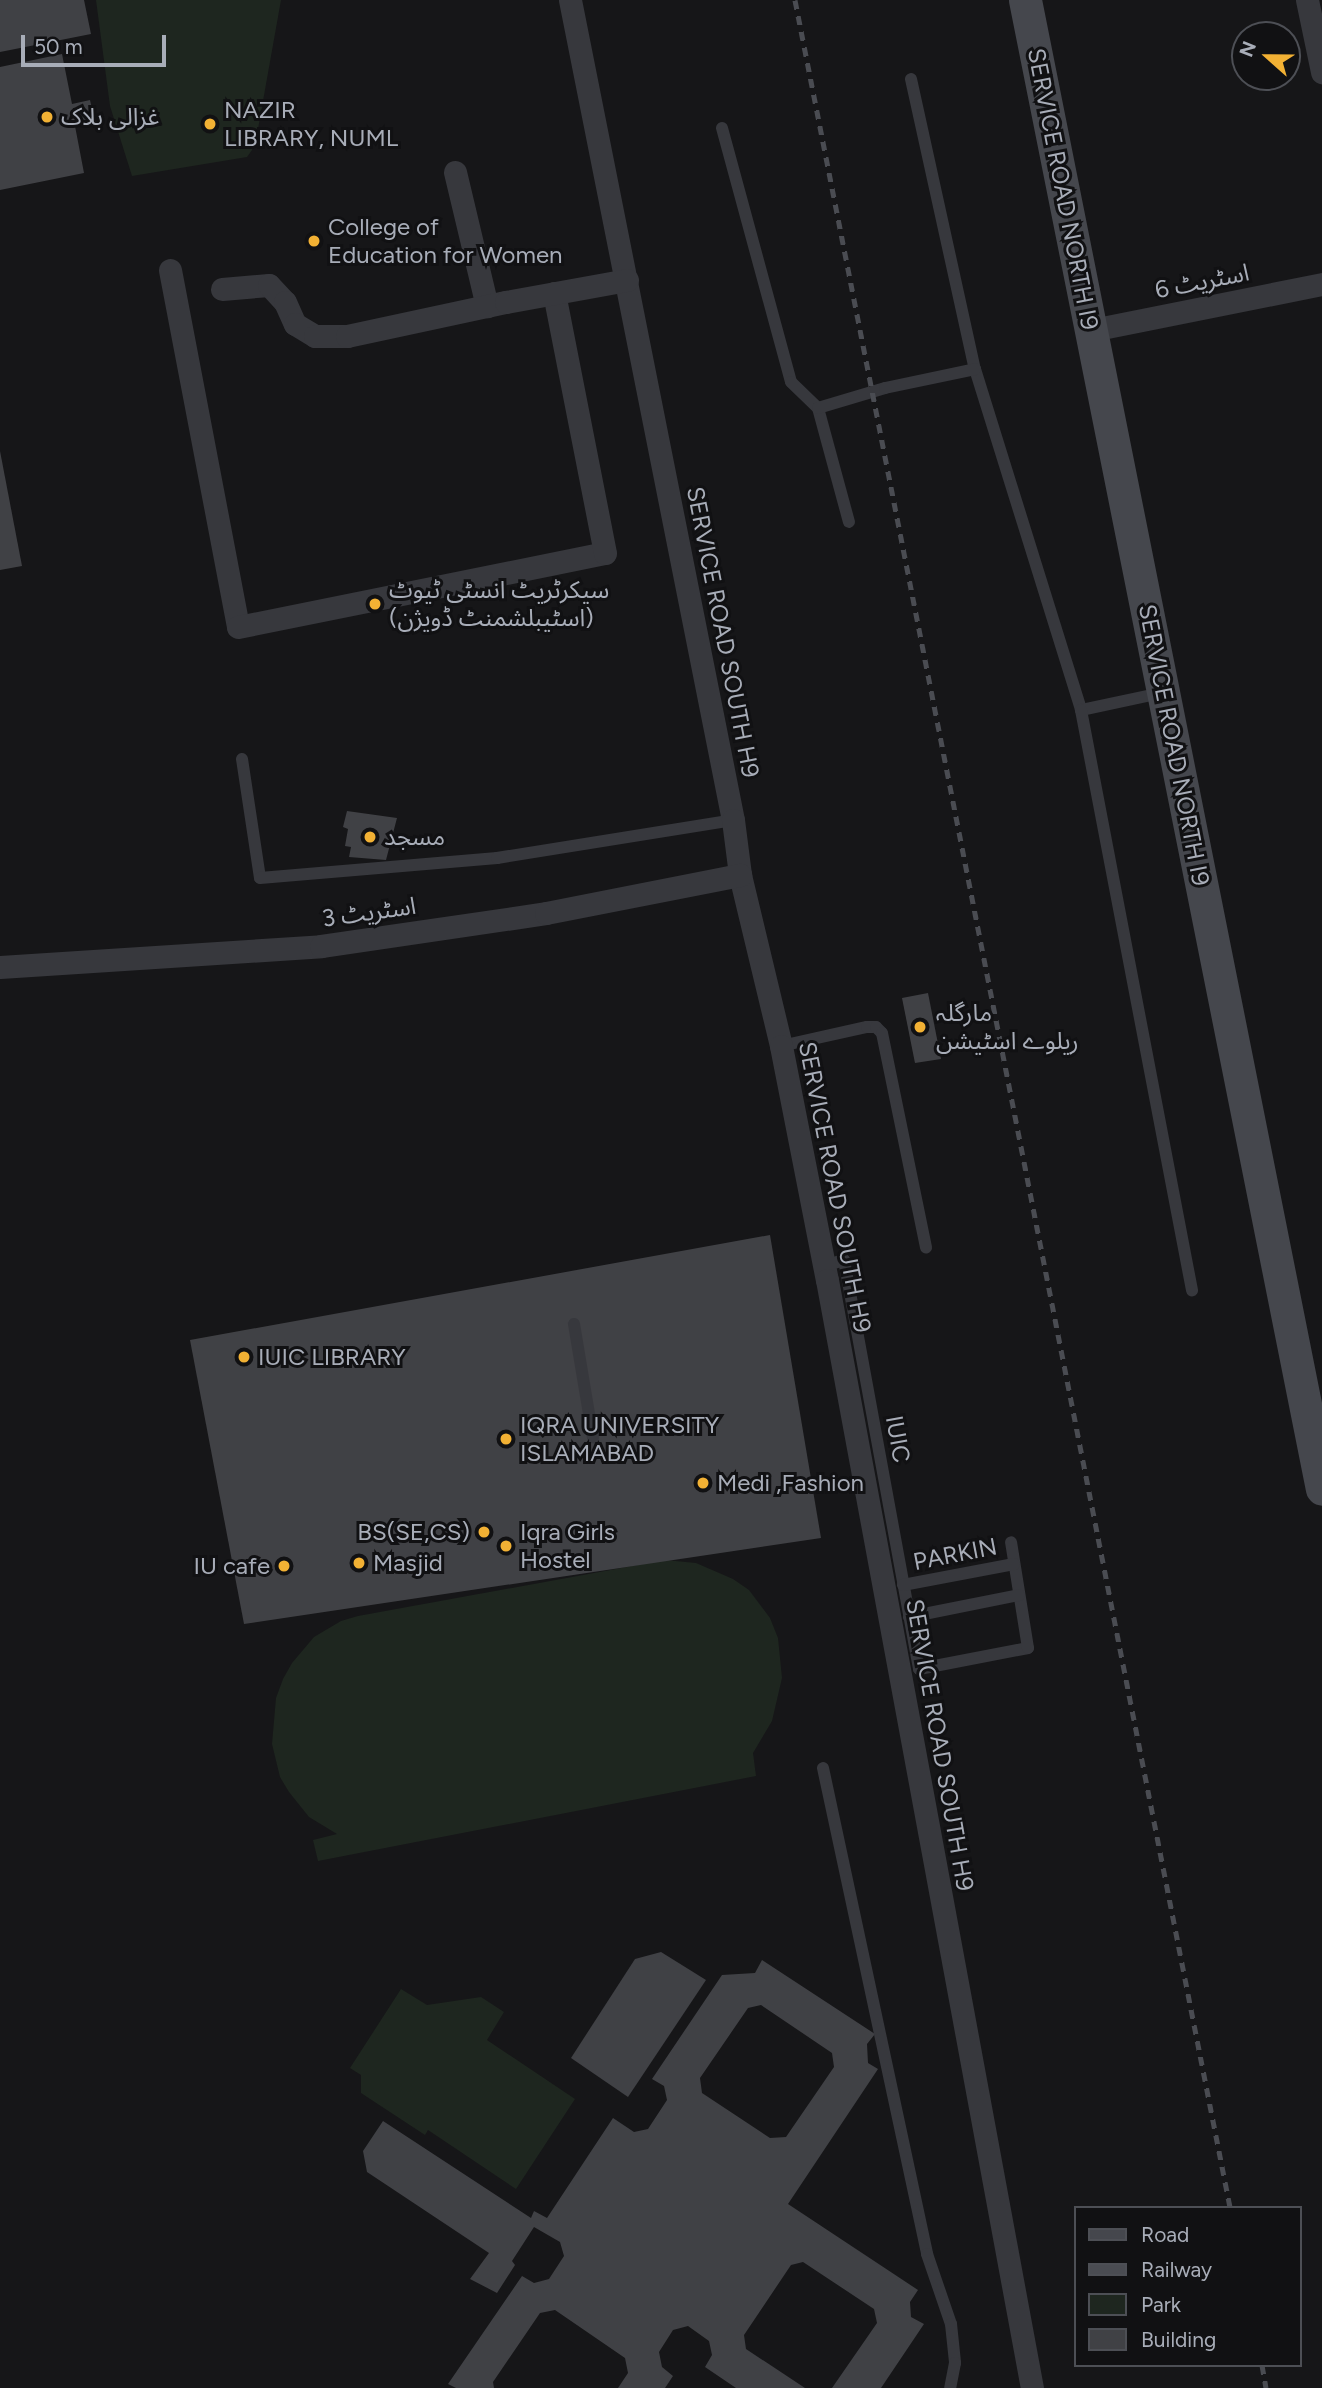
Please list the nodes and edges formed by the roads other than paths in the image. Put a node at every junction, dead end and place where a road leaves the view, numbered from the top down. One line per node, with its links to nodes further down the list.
1 (570, 0): 9 (street, SERVICE ROAD SOUTH H9)
2 (1025, 0): 14 (main road, SERVICE ROAD NORTH I9)
3 (1307, 0): 4 (street)
4 (1322, 72)
5 (911, 79): 15 (lane)
6 (722, 128): 16 (lane)
7 (455, 172): 13 (street)
8 (170, 270): 12 (street)
9 (627, 280): 12 (street); 21 (street, SERVICE ROAD SOUTH H9)
10 (1322, 284): 14 (street, اسٹریٹ 6)
11 (222, 289): 13 (street)
12 (554, 293): 13 (street)
13 (487, 306)
14 (1091, 330): 18 (main road, SERVICE ROAD NORTH I9)
15 (975, 369): 16 (lane); 19 (lane)
16 (818, 408): 17 (lane)
17 (849, 522)
18 (1164, 693): 19 (lane); 30 (main road, SERVICE ROAD NORTH I9)
19 (1082, 710): 27 (lane)
20 (243, 759): 21 (lane)
21 (733, 820): 22 (street, SERVICE ROAD SOUTH H9)
22 (740, 875): 23 (street, اسٹریٹ 3); 24 (street, SERVICE ROAD SOUTH H9)
23 (0, 967)
24 (781, 1046): 25 (lane); 26 (street, SERVICE ROAD SOUTH H9)
25 (926, 1248)
26 (834, 1263): 33 (lane, IUIC); 38 (street, SERVICE ROAD SOUTH H9)
27 (1192, 1290)
28 (574, 1324): 29 (lane)
29 (593, 1437)
30 (1321, 1478)
31 (1011, 1542): 32 (lane)
32 (1014, 1564): 33 (lane, PARKIN); 34 (lane)
33 (903, 1585): 35 (lane, IUIC)
34 (1019, 1595): 35 (lane); 35 (lane, IUIC)
35 (910, 1621)
36 (823, 1768): 37 (lane)
37 (950, 2388)
38 (1032, 2388)

